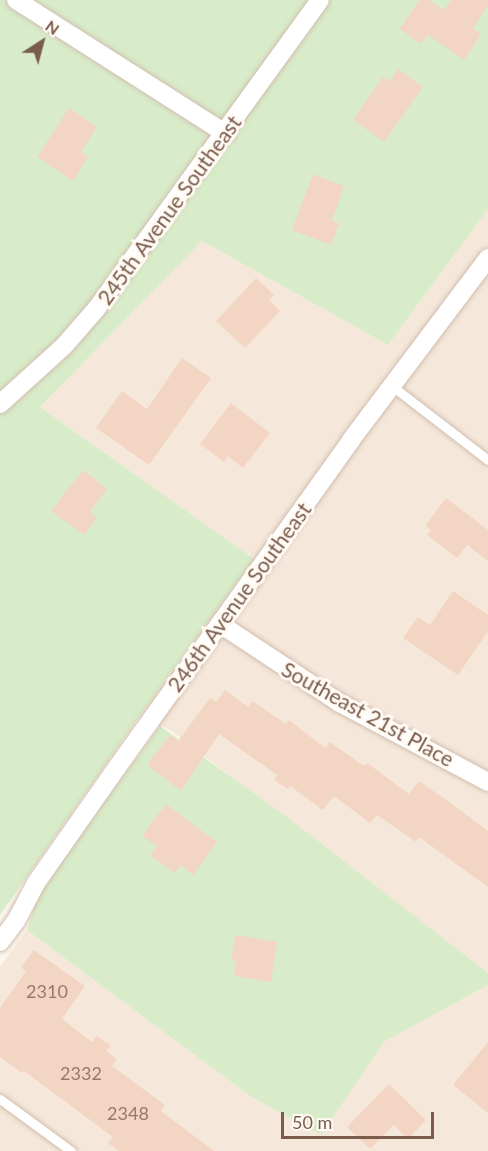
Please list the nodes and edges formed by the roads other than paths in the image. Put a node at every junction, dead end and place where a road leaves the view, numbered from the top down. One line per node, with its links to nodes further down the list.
1 (16, 0): 3 (street)
2 (320, 0): 3 (street, 245th Avenue Southeast)
3 (226, 134): 6 (street, 245th Avenue Southeast)
4 (488, 259): 5 (street, 246th Avenue Southeast)
5 (392, 386): 7 (lane); 8 (street, 246th Avenue Southeast)
6 (0, 404)
7 (488, 460)
8 (220, 624): 9 (street, Southeast 21st Place); 10 (street, 246th Avenue Southeast)
9 (488, 782)
10 (0, 942)
11 (0, 1099): 12 (lane)
12 (71, 1151)

